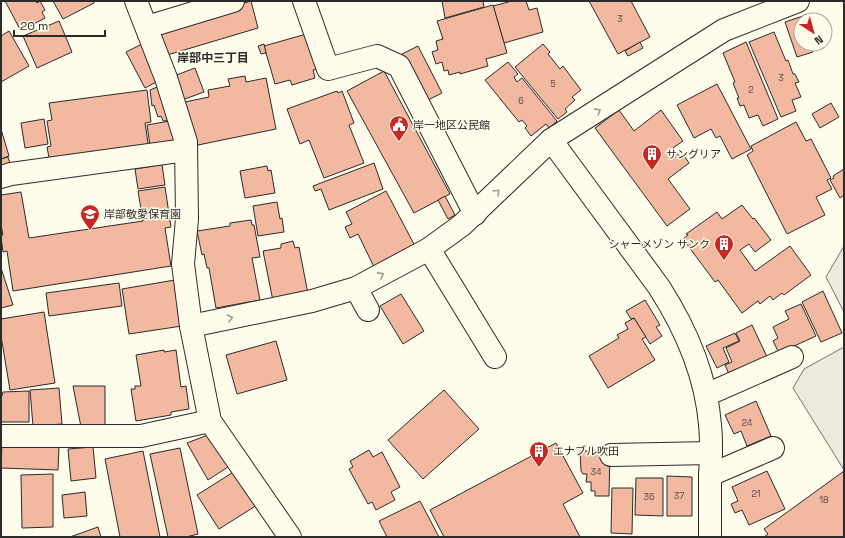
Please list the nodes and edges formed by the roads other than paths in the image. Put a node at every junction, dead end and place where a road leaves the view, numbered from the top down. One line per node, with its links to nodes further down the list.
1 (136, 1): 5 (street)
2 (233, 1): 5 (street)
3 (304, 1): 9 (street)
4 (798, 1): 6 (street, one-way to 4)
5 (147, 27): 7 (street)
6 (551, 140): 9 (street, one-way to 6); 16 (street)
7 (186, 150): 8 (street); 13 (street)
8 (1, 177)
9 (475, 214): 10 (street)
10 (429, 249): 11 (street, one-way to 10); 14 (street)
11 (356, 288): 12 (street); 13 (street, one-way to 11)
12 (368, 310)
13 (191, 326): 17 (street)
14 (495, 357)
15 (792, 357): 16 (street)
16 (706, 395): 20 (street)
17 (210, 421): 18 (street); 23 (street)
18 (1, 436)
19 (774, 448): 22 (street)
20 (711, 453): 21 (street); 22 (street)
21 (611, 455)
22 (710, 475): 24 (street)
23 (290, 537)
24 (710, 537)

